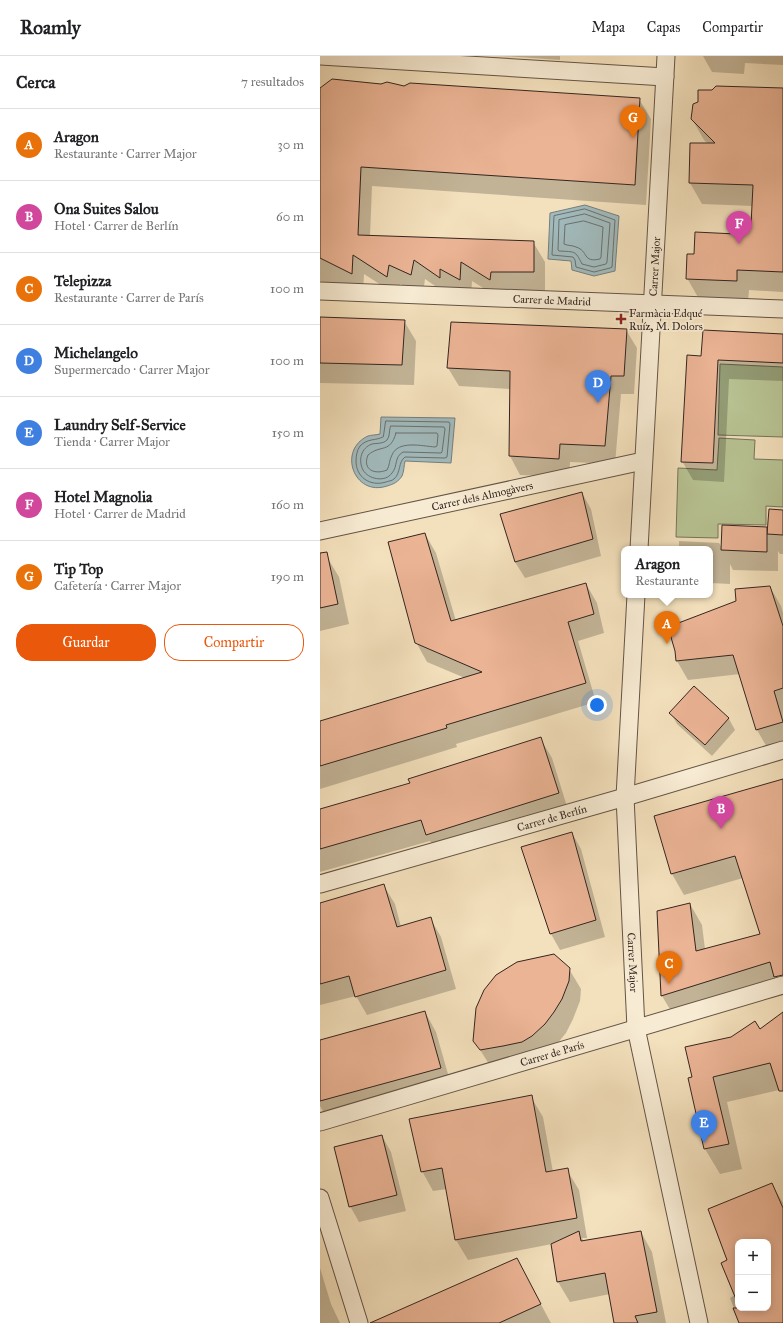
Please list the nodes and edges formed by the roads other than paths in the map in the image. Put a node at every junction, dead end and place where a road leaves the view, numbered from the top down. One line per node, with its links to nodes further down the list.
1 (320, 56): 3 (street)
2 (666, 56): 3 (street, Carrer Major)
3 (665, 77): 5 (street, Carrer Major)
4 (320, 291): 5 (street, Carrer de Madrid)
5 (652, 304): 6 (street, Carrer de Madrid); 7 (street, Carrer Major)
6 (783, 309)
7 (644, 461): 8 (street, Carrer dels Almogàvers); 9 (street, Carrer Major)
8 (320, 531)
9 (639, 546)
10 (636, 598): 12 (street, Carrer Major)
11 (783, 750): 12 (street, Carrer de Berlín)
12 (625, 797): 13 (street, Carrer de Berlín); 15 (street, Carrer Major)
13 (320, 884)
14 (783, 985): 15 (street, Carrer de París)
15 (636, 1028): 16 (street, Carrer de París); 19 (street, Carrer Major)
16 (320, 1122)
17 (320, 1198): 18 (street)
18 (359, 1323)
19 (699, 1323)

